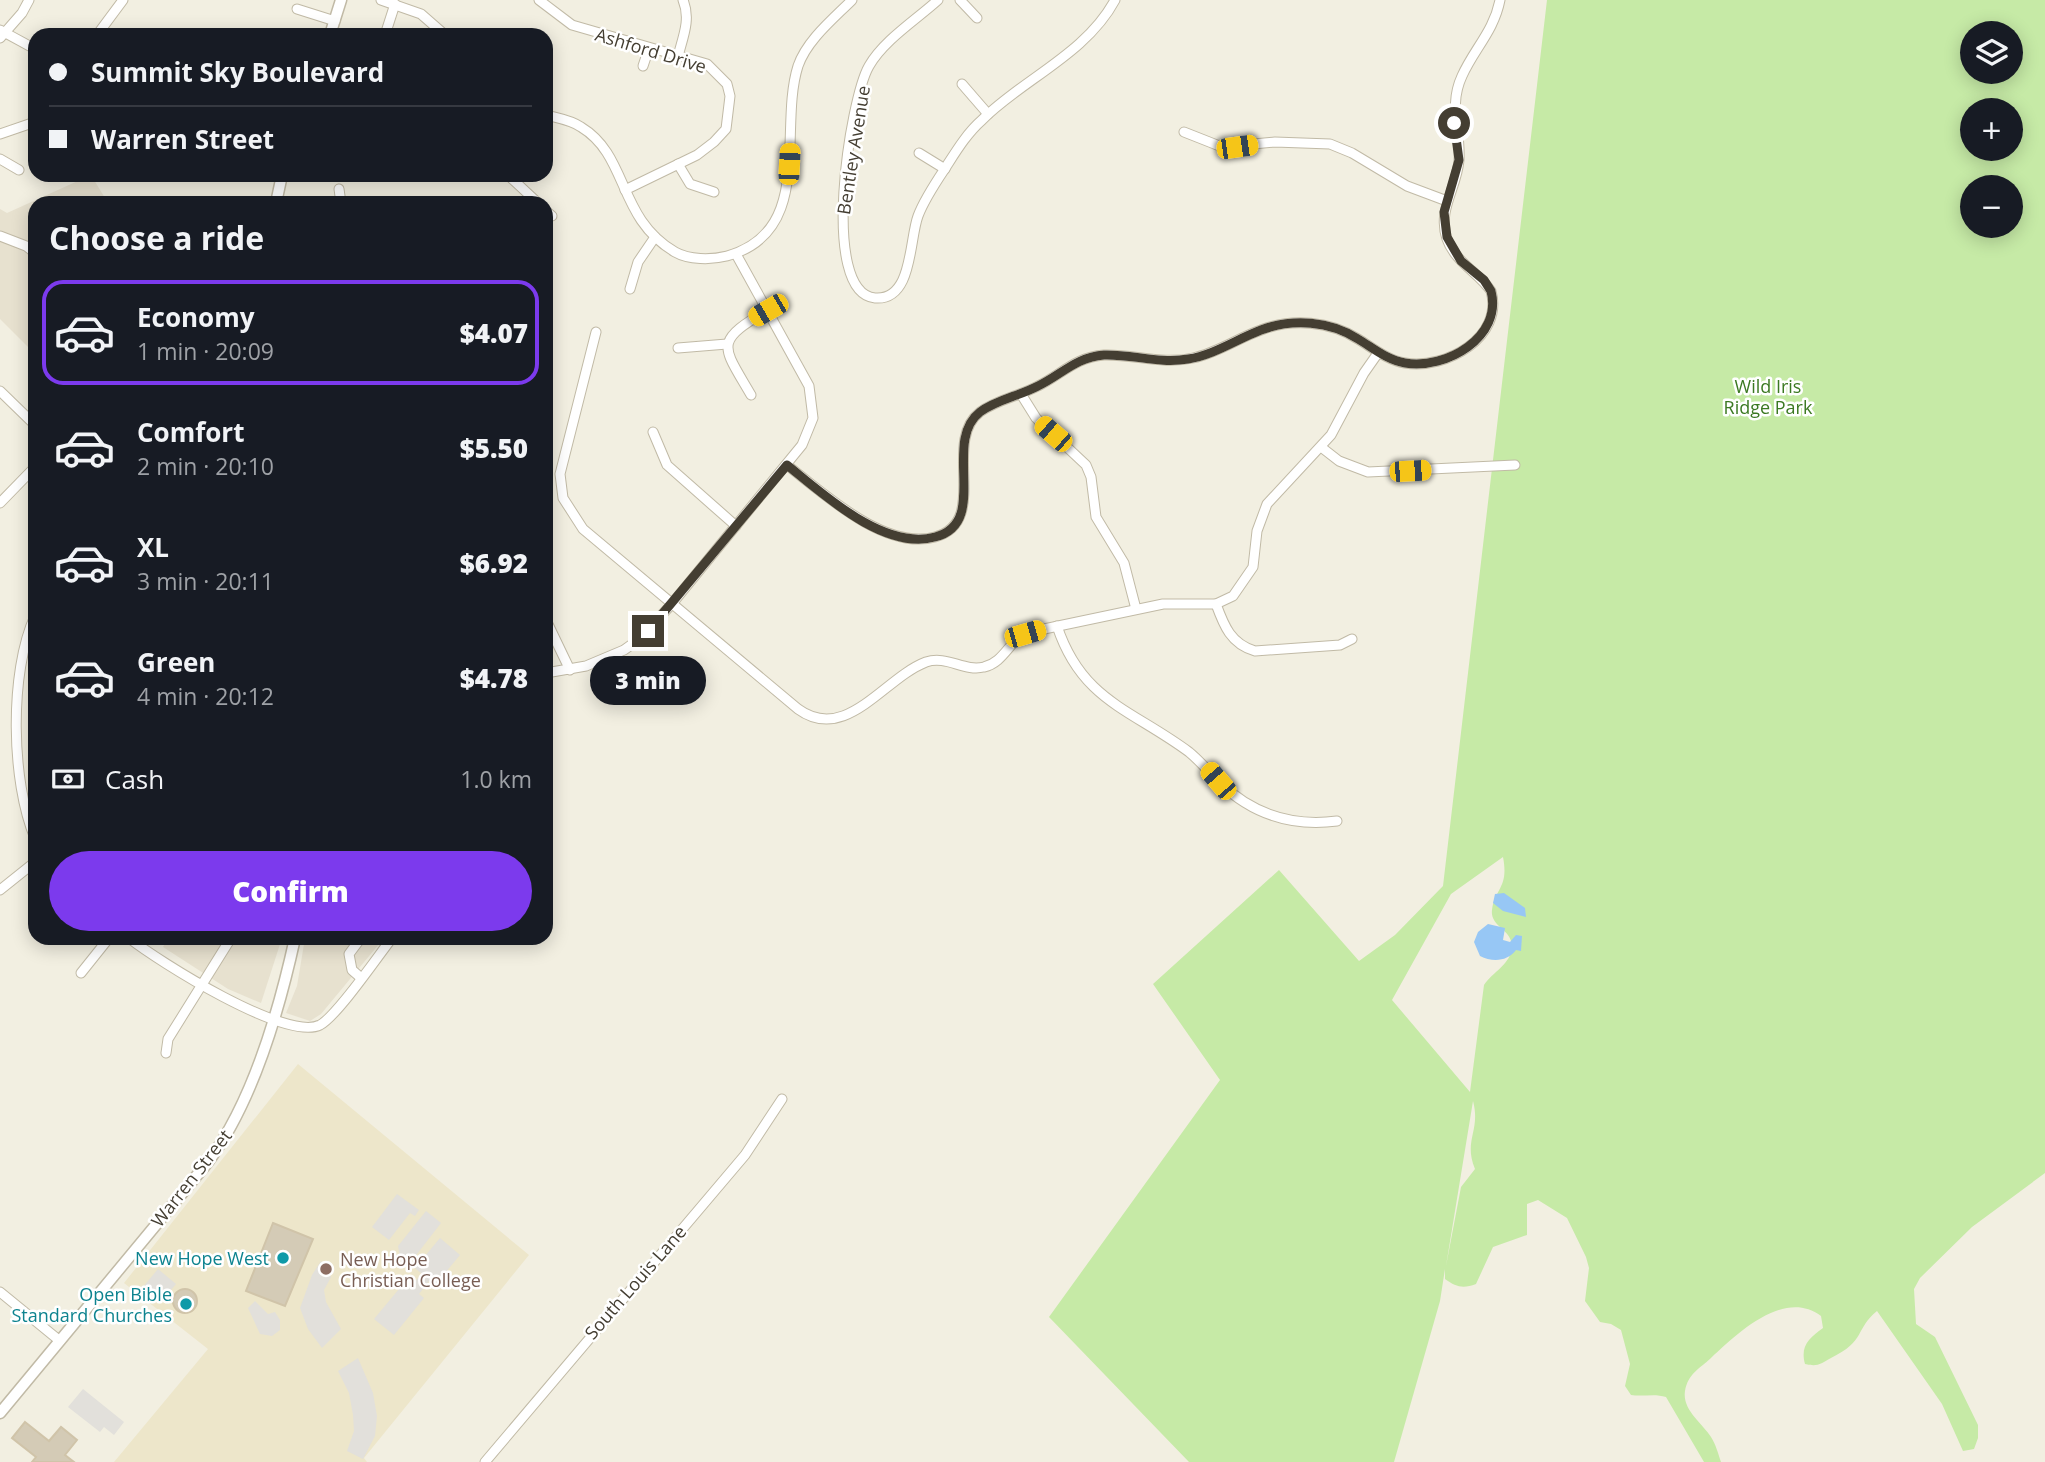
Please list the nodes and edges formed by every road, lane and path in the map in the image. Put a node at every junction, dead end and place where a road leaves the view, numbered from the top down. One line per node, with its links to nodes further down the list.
1 (29, 0): 20 (street)
2 (123, 0): 16 (street)
3 (341, 0): 15 (street)
4 (381, 0): 12 (street)
5 (539, 0): 22 (street, Ashford Drive)
6 (683, 0): 23 (street)
7 (852, 0): 46 (street)
8 (938, 0): 34 (street, Bentley Avenue)
9 (960, 0): 14 (street)
10 (1115, 0): 26 (street, Bentley Avenue)
11 (1500, 0): 42 (street)
12 (395, 4): 18 (street); 19 (street)
13 (297, 9): 15 (street)
14 (977, 18)
15 (335, 21): 17 (street)
16 (102, 28)
17 (333, 28)
18 (387, 28)
19 (437, 28)
20 (2, 34): 21 (street)
21 (28, 46)
22 (649, 48): 23 (street, Ashford Drive); 24 (street)
23 (678, 56): 33 (street, Ashford Drive)
24 (643, 66)
25 (962, 84): 26 (street)
26 (988, 114): 34 (street, Bentley Avenue)
27 (553, 117): 38 (street)
28 (28, 124): 30 (street)
29 (1184, 132): 42 (street)
30 (0, 134)
31 (919, 153): 34 (street)
32 (0, 159): 35 (street)
33 (678, 164): 38 (street, Ashford Drive); 39 (street)
34 (945, 169)
35 (19, 170)
36 (516, 182): 41 (street)
37 (339, 189): 40 (street)
38 (625, 190): 44 (street)
39 (714, 192)
40 (340, 196)
41 (530, 196)
42 (1447, 201): 52 (street)
43 (0, 236): 45 (street)
44 (654, 237): 46 (street); 47 (street)
45 (28, 248)
46 (736, 254): 48 (street)
47 (630, 289)
48 (768, 310): 50 (street); 59 (street)
49 (596, 332): 65 (street)
50 (727, 344): 51 (street); 55 (street)
51 (678, 348)
52 (1378, 353): 54 (street); 58 (street)
53 (0, 391): 56 (street)
54 (1021, 394): 59 (street); 66 (street)
55 (751, 395)
56 (28, 418)
57 (653, 432): 63 (street)
58 (1321, 447): 60 (street); 64 (street)
59 (787, 465): 63 (street)
60 (1515, 465)
61 (28, 474): 62 (street)
62 (0, 503)
63 (736, 526): 65 (street)
64 (1216, 604): 66 (street); 70 (street)
65 (671, 605): 67 (street); 71 (street)
66 (1136, 609): 67 (street)
67 (1057, 626): 74 (street)
68 (28, 634): 73 (street)
69 (553, 635): 71 (street)
70 (1352, 639)
71 (570, 670): 72 (street)
72 (553, 672)
73 (28, 814)
74 (1337, 821)
75 (28, 868): 76 (street)
76 (0, 890)
77 (104, 945): 83 (street)
78 (140, 945): 85 (street)
79 (227, 945): 85 (street)
80 (293, 945): 86 (street, Warren Street)
81 (355, 945): 84 (street)
82 (386, 945): 84 (street)
83 (81, 973)
84 (360, 977): 86 (street)
85 (202, 986): 86 (street); 87 (street)
86 (273, 1018): 90 (street, Warren Street)
87 (166, 1053)
88 (782, 1099): 92 (street, South Louis Lane)
89 (0, 1292): 90 (street)
90 (60, 1341): 91 (street, Warren Street)
91 (1, 1409)
92 (485, 1462)

